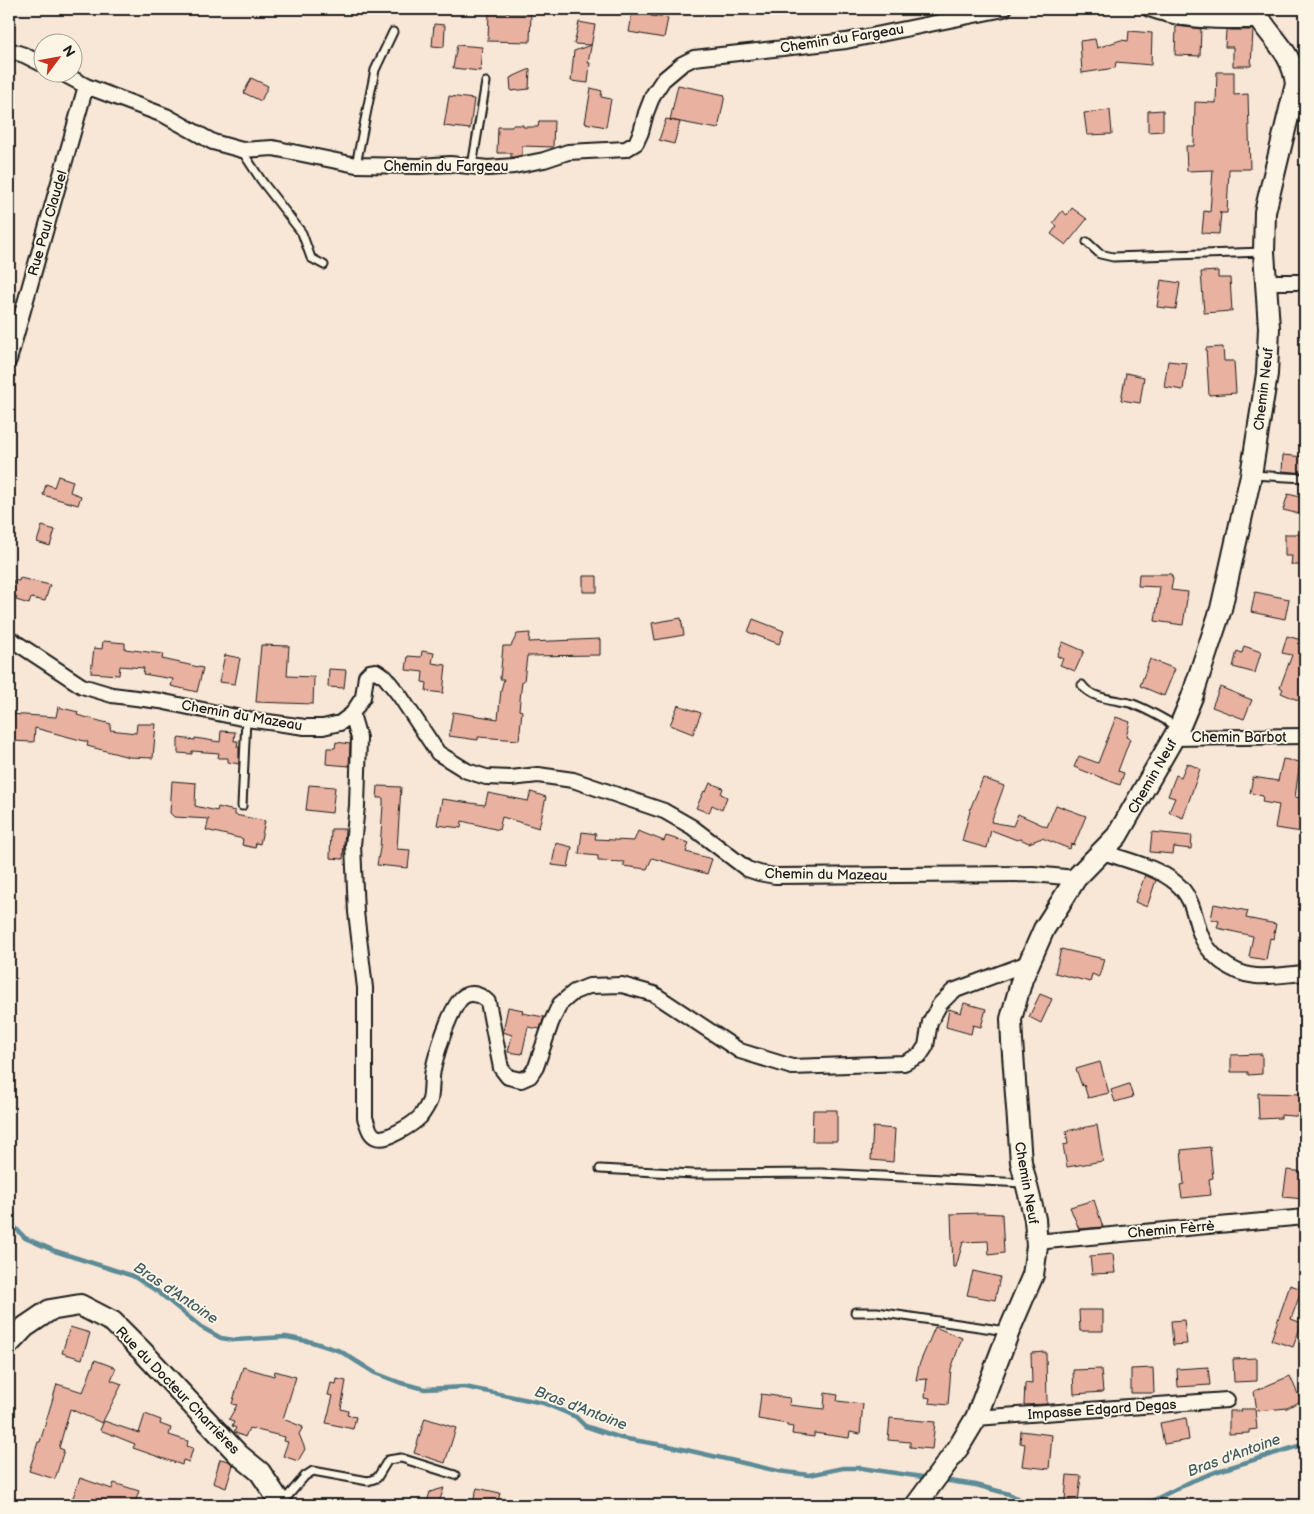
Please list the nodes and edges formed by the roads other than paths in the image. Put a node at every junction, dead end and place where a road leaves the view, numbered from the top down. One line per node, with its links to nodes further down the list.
1 (1004, 9): 13 (street, Chemin du Fargeau)
2 (1149, 9): 3 (street)
3 (1257, 15): 10 (main road, Chemin Neuf)
4 (393, 32): 12 (lane)
5 (9, 50): 6 (street)
6 (32, 58)
7 (79, 82): 9 (street, Chemin du Fargeau)
8 (486, 82): 13 (lane)
9 (86, 86): 11 (street, Chemin du Fargeau); 19 (street, Rue Paul Claudel)
10 (1298, 110): 15 (main road, Chemin Neuf)
11 (242, 150): 12 (street, Chemin du Fargeau); 16 (lane)
12 (356, 165): 13 (street, Chemin du Fargeau)
13 (472, 166)
14 (1087, 242): 15 (lane)
15 (1264, 252): 17 (main road, Chemin Neuf)
16 (324, 265)
17 (1266, 282): 18 (street); 20 (main road, Chemin Neuf)
18 (1305, 282)
19 (9, 360)
20 (1251, 475): 21 (lane); 26 (main road, Chemin Neuf)
21 (1305, 478)
22 (9, 638): 25 (street, Chemin du Mazeau)
23 (1082, 685): 26 (lane)
24 (352, 714): 25 (street, Chemin du Mazeau); 30 (street, Chemin du Mazeau); 31 (street)
25 (246, 719): 28 (lane)
26 (1176, 733): 27 (street, Chemin Barbot); 29 (main road, Chemin Neuf)
27 (1305, 736)
28 (242, 806)
29 (1102, 852): 30 (main road, Chemin Neuf); 32 (street)
30 (1076, 878): 31 (main road, Chemin Neuf)
31 (1028, 963): 34 (main road, Chemin Neuf)
32 (1305, 973)
33 (600, 1169): 34 (lane)
34 (1026, 1183): 36 (main road, Chemin Neuf)
35 (1305, 1217): 36 (street, Chemin Fèrrè)
36 (1036, 1242): 38 (main road, Chemin Neuf)
37 (856, 1312): 38 (lane)
38 (1009, 1331): 41 (main road, Chemin Neuf)
39 (9, 1344): 44 (main road, Rue du Docteur Charrières)
40 (1227, 1400): 41 (street, Impasse Edgard Degas)
41 (976, 1418): 43 (main road, Chemin Neuf)
42 (455, 1475): 44 (lane)
43 (919, 1501)
44 (282, 1504)

